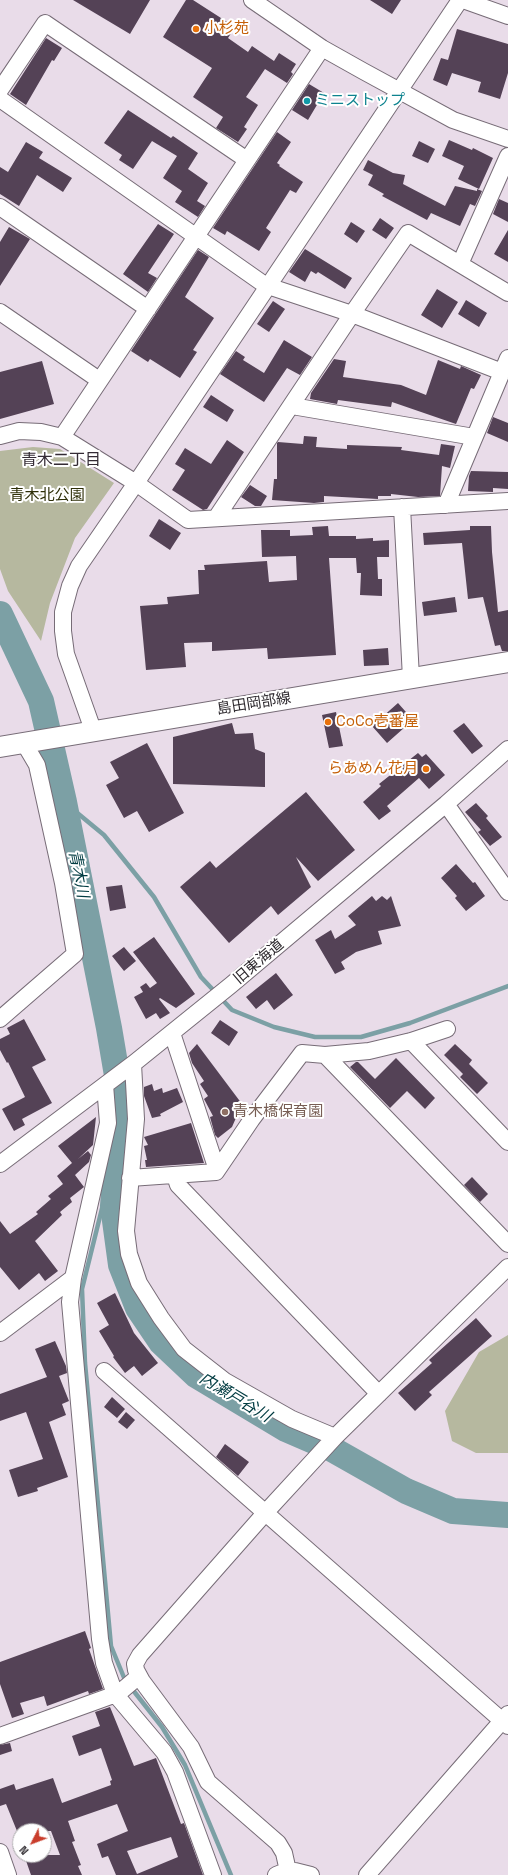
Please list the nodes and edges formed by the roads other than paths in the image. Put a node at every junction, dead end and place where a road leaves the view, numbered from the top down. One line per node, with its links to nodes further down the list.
1 (460, 0): 7 (street)
2 (463, 0): 4 (street)
3 (258, 2): 5 (street)
4 (508, 16)
5 (322, 48): 7 (street); 11 (street)
6 (0, 90): 11 (street)
7 (400, 90): 9 (street); 15 (street)
8 (0, 99): 13 (street)
9 (508, 139)
10 (508, 156): 14 (street)
11 (247, 160): 13 (street)
12 (0, 207): 17 (street)
13 (198, 236): 15 (street); 17 (street)
14 (460, 264): 16 (street); 19 (street)
15 (268, 286): 19 (street); 26 (street)
16 (508, 293)
17 (148, 309): 21 (street)
18 (0, 312): 21 (street)
19 (352, 314): 20 (street); 22 (street)
20 (505, 365): 25 (street)
21 (99, 380): 24 (street)
22 (292, 406): 25 (street); 30 (street)
23 (0, 436): 24 (street)
24 (62, 437): 26 (street)
25 (474, 437): 28 (street)
26 (136, 483): 30 (street); 33 (street)
27 (508, 501): 28 (street)
28 (446, 504): 29 (street)
29 (402, 507): 30 (street); 32 (street)
30 (216, 518)
31 (508, 662): 32 (main road, 島田岡部線)
32 (411, 678): 33 (main road, 島田岡部線)
33 (92, 730): 34 (main road, 島田岡部線)
34 (26, 742): 35 (main road, 島田岡部線); 39 (street)
35 (0, 747)
36 (508, 749): 37 (street, 旧東海道)
37 (446, 804): 38 (street); 41 (street, 旧東海道)
38 (508, 892)
39 (0, 1018)
40 (447, 1029): 42 (street)
41 (172, 1033): 44 (street, 旧東海道); 48 (street)
42 (411, 1041): 43 (street); 46 (street)
43 (325, 1055): 48 (street); 51 (street)
44 (133, 1064): 45 (street, 旧東海道); 50 (street)
45 (105, 1085): 47 (street, 旧東海道); 53 (street)
46 (508, 1142)
47 (0, 1164)
48 (217, 1170): 49 (street)
49 (174, 1176): 50 (street); 56 (street)
50 (130, 1178): 57 (street)
51 (508, 1244)
52 (508, 1267): 56 (street)
53 (73, 1278): 54 (street); 60 (street)
54 (0, 1333)
55 (104, 1371): 58 (street)
56 (379, 1394): 57 (street)
57 (335, 1437): 58 (street)
58 (266, 1512): 59 (street); 61 (street)
59 (139, 1676): 60 (street); 64 (street)
60 (117, 1694): 62 (street); 66 (street)
61 (506, 1720): 68 (street)
62 (0, 1736)
63 (0, 1852): 65 (street)
64 (282, 1873): 67 (street)
65 (8, 1875)
66 (213, 1875)
67 (311, 1875)
68 (367, 1875)

